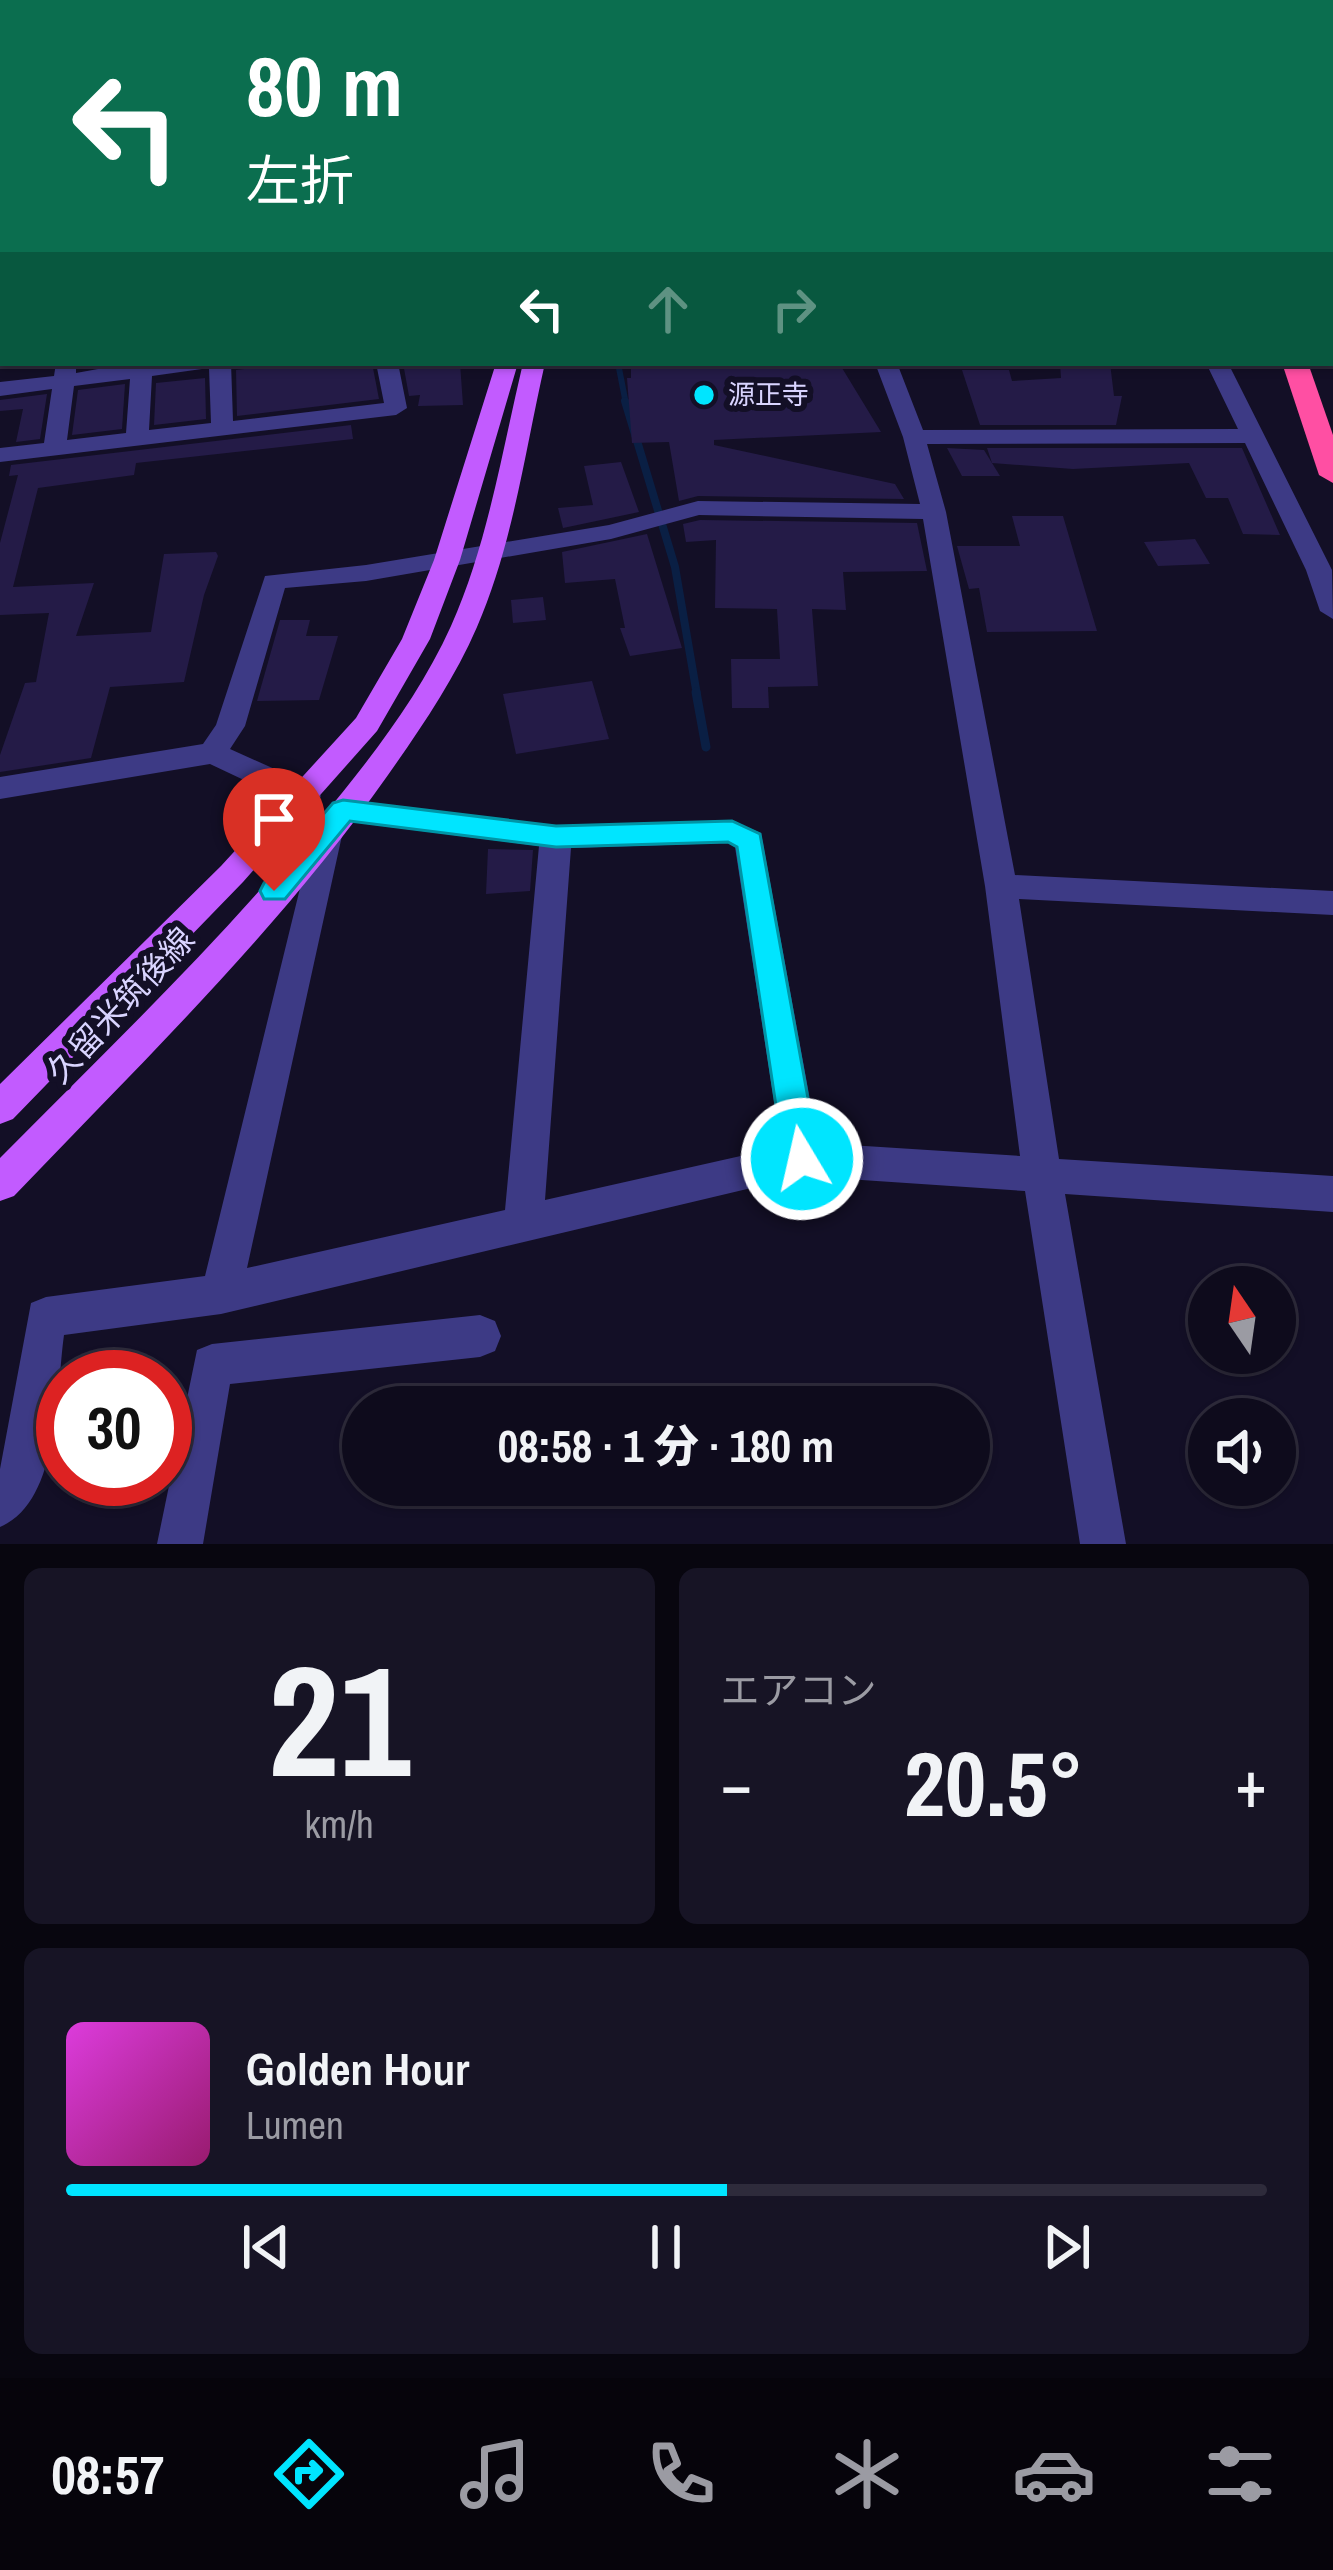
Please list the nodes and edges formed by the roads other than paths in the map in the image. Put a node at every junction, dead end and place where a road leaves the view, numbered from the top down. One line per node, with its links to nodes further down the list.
1 (220, 366): 11 (street)
2 (388, 366): 11 (street)
3 (506, 366): 20 (main road, 久留米筑後線)
4 (533, 366): 19 (main road, 久留米筑後線)
5 (887, 366): 13 (street)
6 (1219, 366): 12 (street)
7 (1296, 366): 17 (highway)
8 (142, 367): 9 (street); 14 (street)
9 (65, 372): 10 (street); 15 (street)
10 (0, 388)
11 (222, 429): 14 (street)
12 (1255, 436): 13 (street); 21 (street)
13 (914, 437): 18 (street)
14 (137, 438): 15 (street)
15 (55, 447): 16 (street)
16 (0, 455)
17 (1333, 475)
18 (934, 512): 19 (street); 27 (street)
19 (488, 549): 20 (street); 25 (main road, 久留米筑後線)
20 (447, 560): 22 (street); 24 (main road, 久留米筑後線)
21 (1333, 611)
22 (213, 753): 23 (street); 24 (street)
23 (0, 788)
24 (306, 796): 29 (main road, 久留米筑後線)
25 (335, 820): 26 (street); 32 (main road, 久留米筑後線); 35 (street)
26 (556, 837): 30 (street); 34 (street)
27 (1001, 886): 28 (street); 31 (street)
28 (1333, 903)
29 (0, 1108)
30 (802, 1159): 31 (street); 34 (street)
31 (1042, 1174): 33 (street); 39 (street)
32 (0, 1184)
33 (1333, 1194)
34 (524, 1223): 35 (street)
35 (221, 1294): 37 (street)
36 (480, 1336): 38 (street)
37 (0, 1504)
38 (180, 1544)
39 (1103, 1544)

